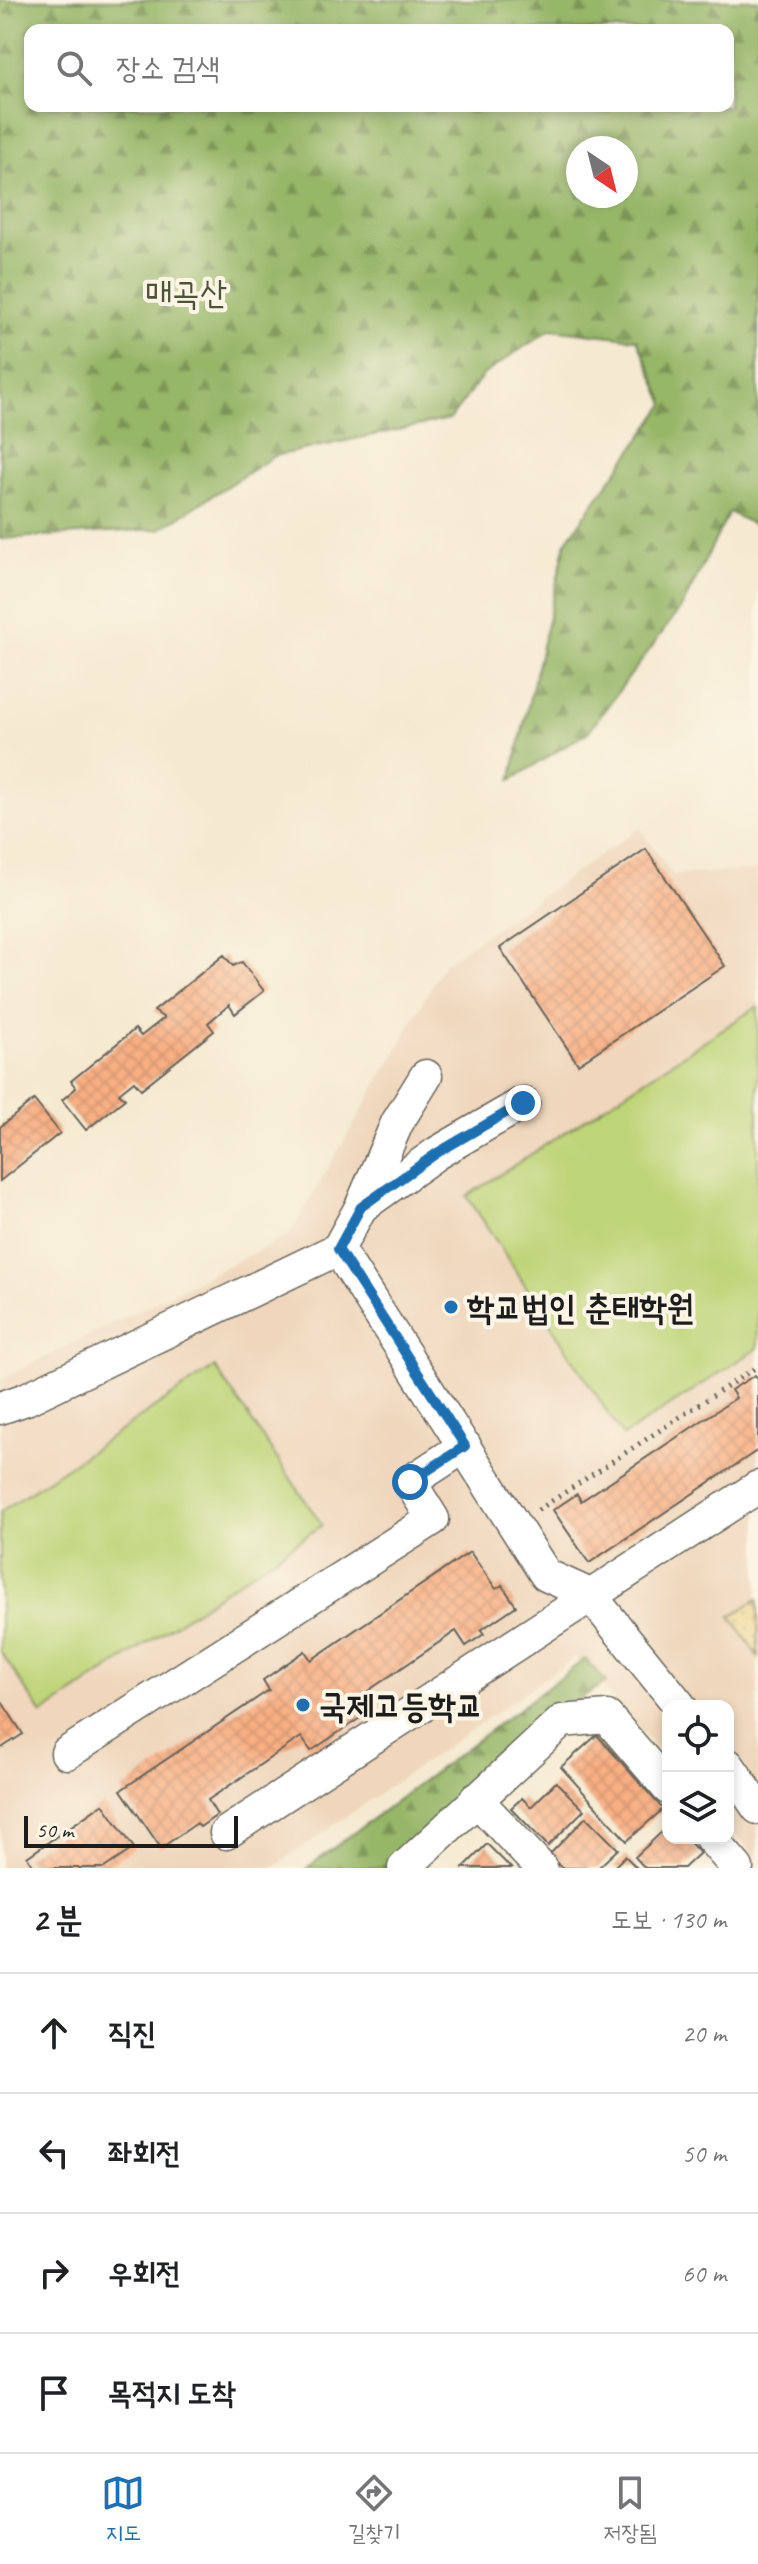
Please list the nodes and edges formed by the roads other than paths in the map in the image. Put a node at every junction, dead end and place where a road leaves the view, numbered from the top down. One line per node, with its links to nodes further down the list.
1 (426, 1076): 3 (street)
2 (523, 1103): 4 (street)
3 (397, 1123): 4 (street); 5 (street)
4 (437, 1153): 5 (street)
5 (361, 1207): 6 (street)
6 (338, 1249): 7 (street); 8 (street)
7 (0, 1408)
8 (465, 1446): 10 (street); 12 (street)
9 (758, 1487): 10 (street)
10 (590, 1595): 11 (street); 17 (street)
11 (675, 1700)
12 (67, 1753)
13 (733, 1772): 16 (street)
14 (662, 1781): 15 (street)
15 (476, 1799): 19 (street); 20 (street)
16 (758, 1808)
17 (226, 1833)
18 (716, 1844): 21 (street)
19 (404, 1868)
20 (541, 1868)
21 (737, 1868)

